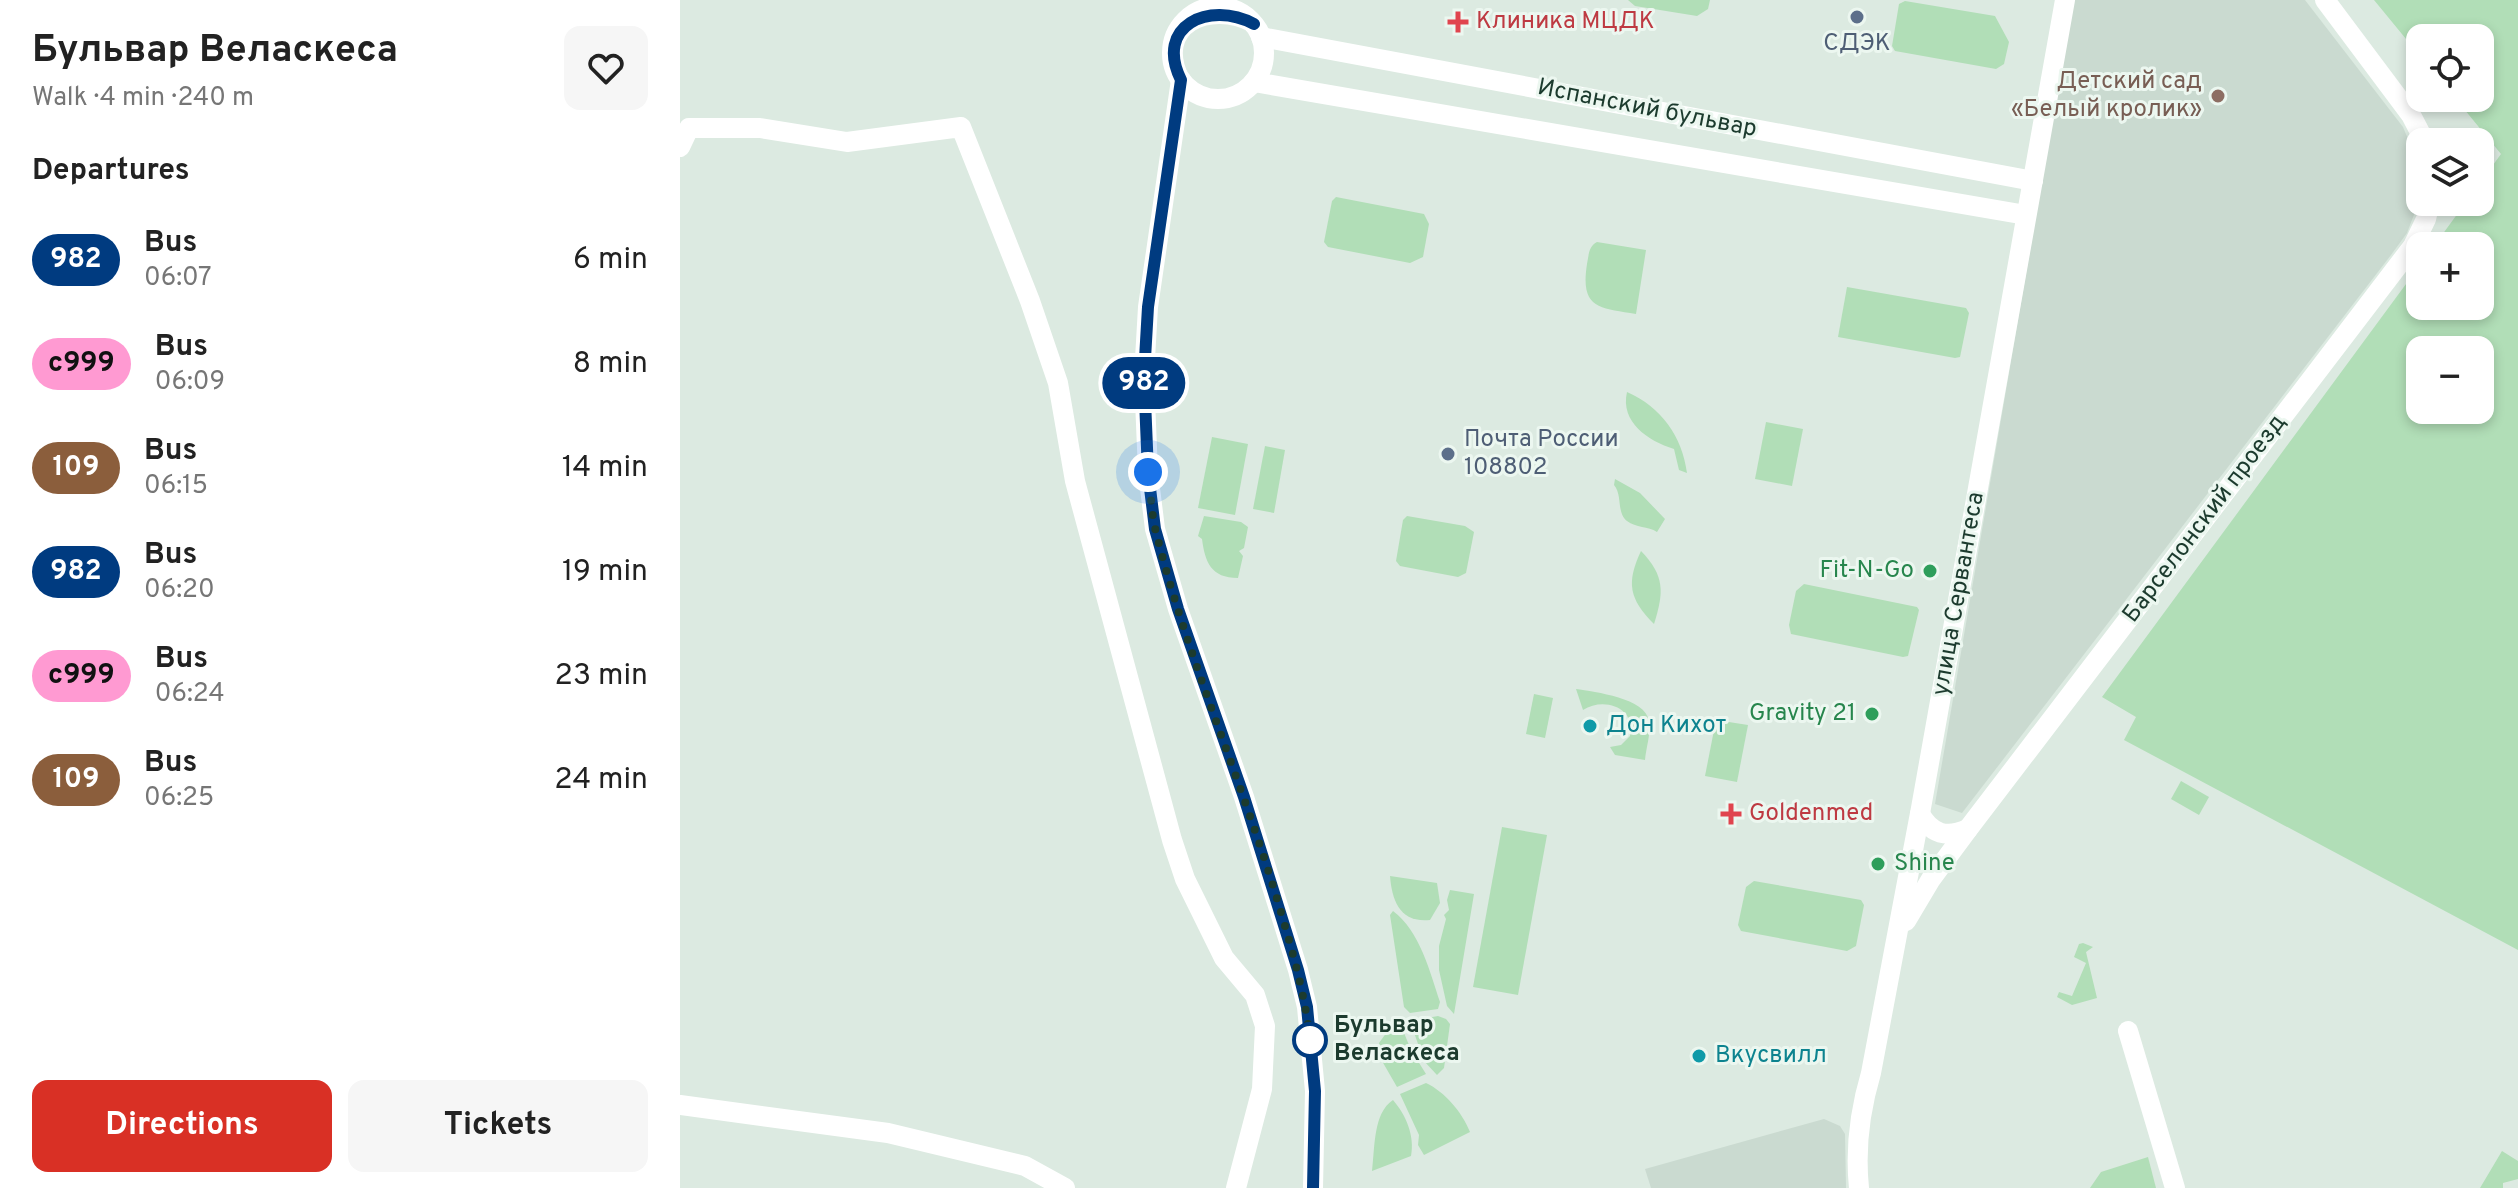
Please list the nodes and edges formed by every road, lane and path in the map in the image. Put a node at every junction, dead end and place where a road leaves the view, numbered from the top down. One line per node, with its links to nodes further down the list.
1 (2065, 0): 9 (street, улица Сервантеса)
2 (2325, 0): 7 (street)
3 (1249, 7): 4 (street); 5 (street)
4 (1261, 37): 6 (street); 9 (street, Испанский бульвар)
5 (1181, 80): 6 (street); 19 (street)
6 (1254, 82): 10 (street, Испанский бульвар)
7 (2418, 128)
8 (680, 147): 18 (street)
9 (2033, 181): 10 (street, улица Сервантеса)
10 (2026, 215): 12 (street, улица Сервантеса)
11 (2427, 216): 13 (street, Барселонский проезд)
12 (1920, 814): 13 (street); 14 (street, улица Сервантеса)
13 (1968, 829): 14 (street, Барселонский проезд)
14 (1897, 935): 20 (street, улица Сервантеса)
15 (2128, 1031): 21 (street)
16 (680, 1105): 17 (street)
17 (1065, 1188)
18 (1236, 1188)
19 (1313, 1188)
20 (1859, 1188)
21 (2175, 1188)

